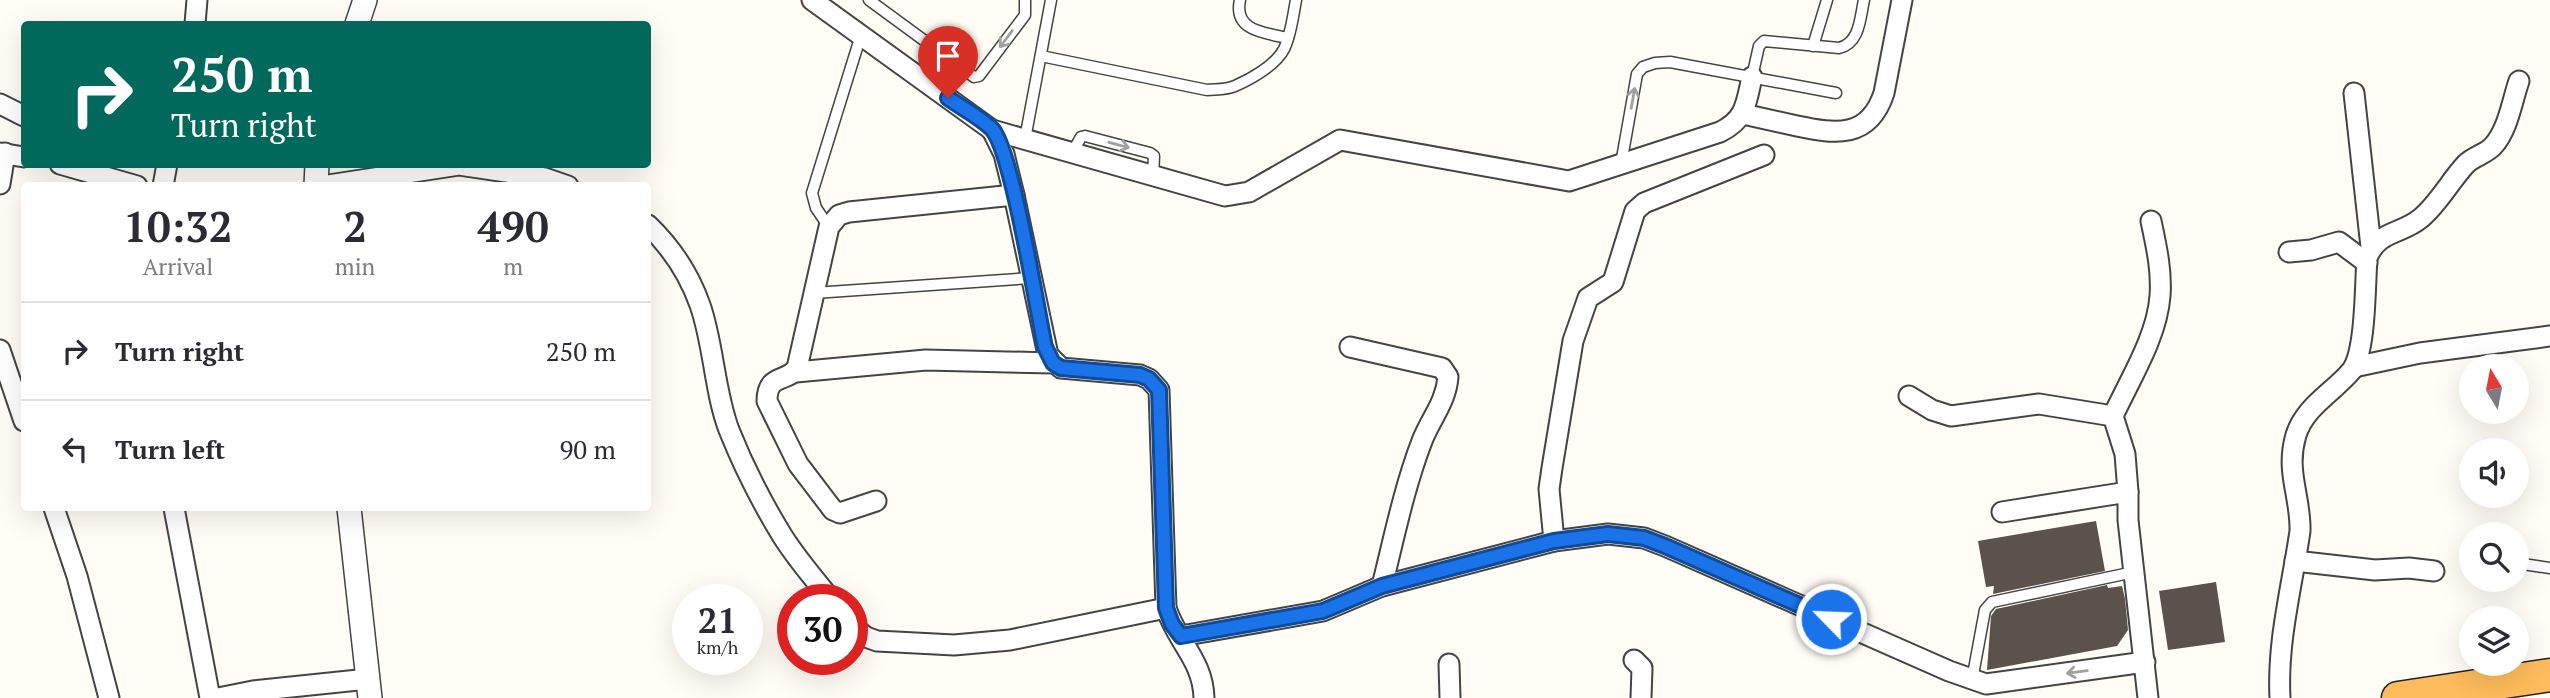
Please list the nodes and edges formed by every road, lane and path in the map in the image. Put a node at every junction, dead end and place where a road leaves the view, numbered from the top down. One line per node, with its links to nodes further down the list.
1 (197, 0): 12 (street)
2 (365, 0): 13 (street)
3 (812, 0): 14 (street)
4 (870, 0): 5 (lane, one-way to 4)
5 (1025, 0)
6 (1051, 0): 17 (lane)
7 (1240, 0): 15 (lane)
8 (1296, 0): 15 (lane)
9 (1827, 0): 16 (lane)
10 (1864, 0): 16 (lane)
11 (1902, 0): 24 (street)
12 (195, 21)
13 (358, 21)
14 (861, 35): 25 (street); 39 (lane)
15 (1288, 38): 17 (lane)
16 (1813, 46): 18 (lane)
17 (1041, 57): 26 (lane)
18 (1752, 77): 20 (lane); 24 (street); 29 (lane, one-way to 18)
19 (2519, 81): 42 (street)
20 (1836, 93)
21 (2354, 93): 42 (street)
22 (0, 104): 23 (street)
23 (21, 114)
24 (1743, 114): 29 (street)
25 (992, 130): 26 (street); 37 (street)
26 (1025, 139): 29 (street)
27 (10, 154): 36 (street)
28 (1764, 155): 60 (street)
29 (1620, 165)
30 (74, 168): 33 (street)
31 (439, 168): 34 (street)
32 (479, 168): 35 (street)
33 (123, 182)
34 (348, 182)
35 (556, 182)
36 (0, 184)
37 (1014, 195): 39 (street); 43 (street)
38 (2151, 220): 53 (street)
39 (829, 227): 44 (street)
40 (651, 228): 66 (street)
41 (2289, 252): 42 (street)
42 (2369, 255): 49 (street)
43 (1031, 278): 44 (lane); 48 (street)
44 (813, 293): 50 (street)
45 (2550, 336): 49 (street)
46 (1350, 347): 67 (street)
47 (0, 350): 52 (street)
48 (1053, 363): 50 (street); 68 (street)
49 (2354, 367): 61 (street)
50 (796, 372): 55 (street)
51 (1909, 396): 53 (street)
52 (21, 413)
53 (2113, 416): 54 (street)
54 (2128, 492): 59 (street); 65 (street)
55 (876, 501)
56 (55, 511): 78 (street)
57 (174, 511): 79 (street)
58 (349, 511): 76 (street)
59 (2002, 512)
60 (1554, 541): 67 (street); 75 (street)
61 (2295, 561): 64 (street); 85 (street)
62 (2529, 565): 63 (lane)
63 (2550, 568)
64 (2434, 571)
65 (2134, 572): 72 (street); 75 (lane)
66 (819, 584)
67 (1382, 586): 69 (street)
68 (1166, 608): 69 (street); 70 (street)
69 (1181, 636): 81 (street)
70 (868, 638)
71 (1634, 660): 83 (street)
72 (2145, 662): 75 (street, one-way to 75); 84 (street)
73 (1449, 664): 82 (street)
74 (2545, 679): 77 (highway)
75 (1981, 687)
76 (369, 689): 80 (street)
77 (2414, 697)
78 (109, 698)
79 (210, 698)
80 (218, 698)
81 (1204, 698)
82 (1450, 698)
83 (1641, 698)
84 (2148, 698)
85 (2280, 698)

